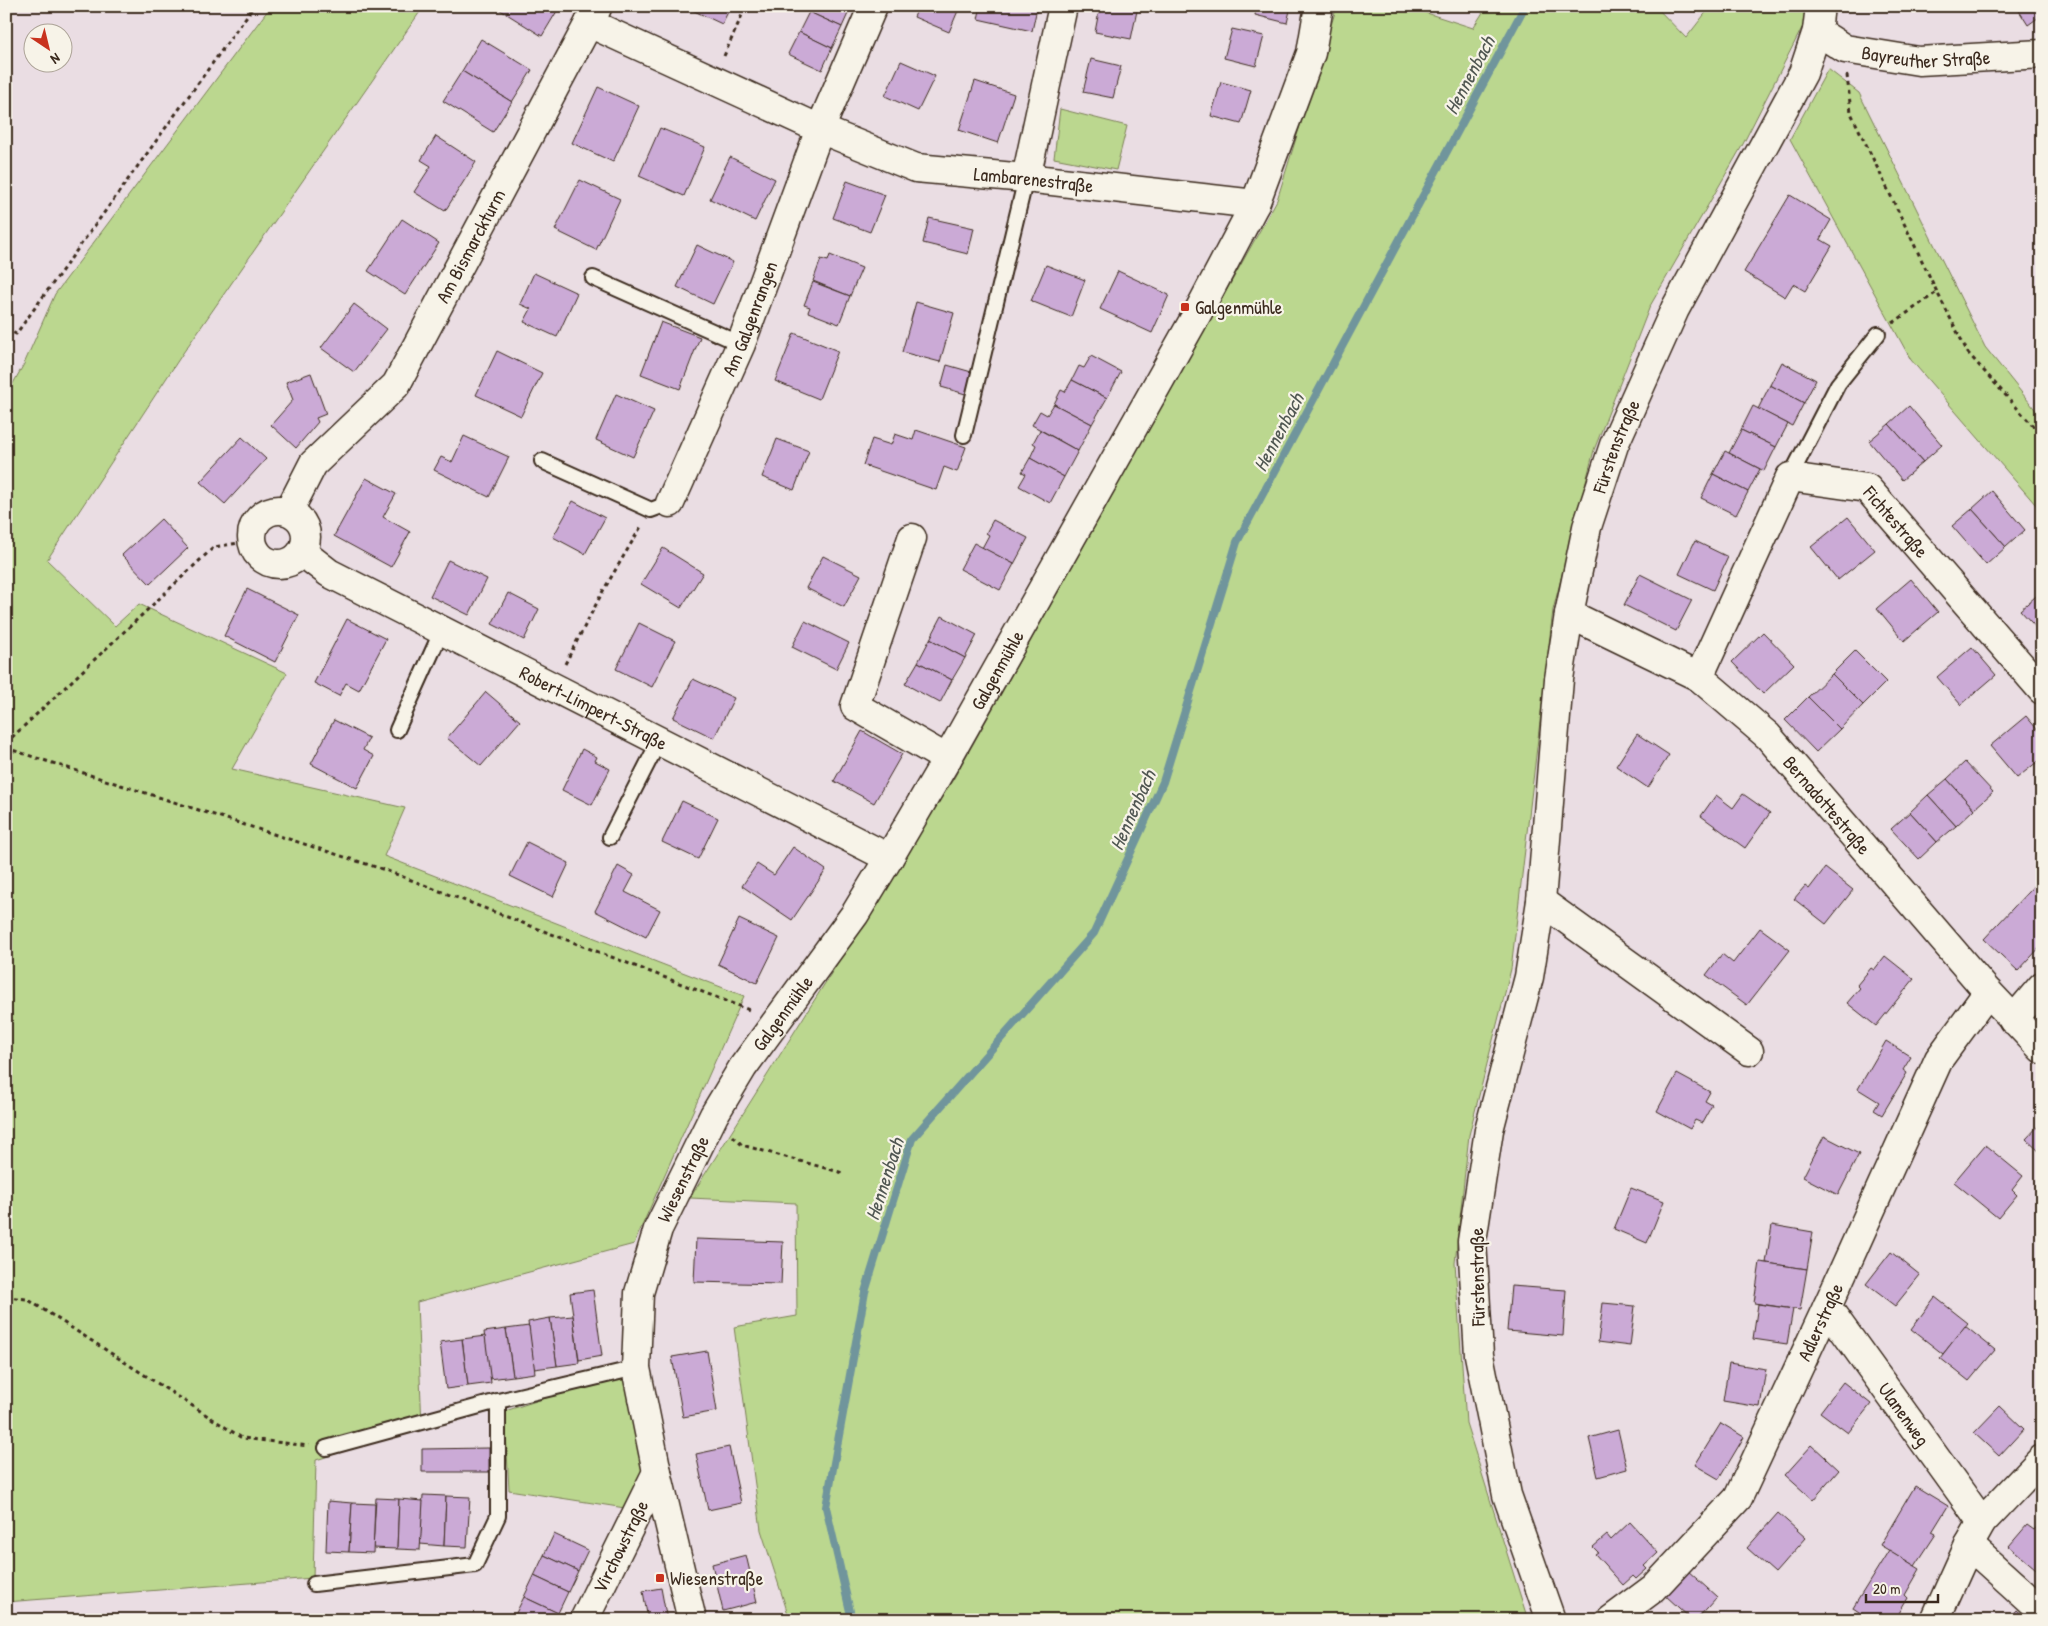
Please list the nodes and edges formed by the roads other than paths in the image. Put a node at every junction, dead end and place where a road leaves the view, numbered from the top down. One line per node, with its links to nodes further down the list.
1 (873, 6): 7 (street)
2 (1063, 6): 8 (street)
3 (1319, 6): 9 (street, Galgenmühle)
4 (593, 15): 7 (street, Lambarenestraße); 17 (street, Am Bismarckturm)
5 (1818, 18): 6 (street, Bayreuther Straße); 20 (street, Fürstenstraße)
6 (2042, 54)
7 (820, 129): 8 (street, Lambarenestraße); 12 (street, Am Galgenrangen)
8 (1026, 178): 9 (street, Lambarenestraße); 13 (lane)
9 (1255, 204): 26 (street, Galgenmühle)
10 (593, 278): 12 (lane)
11 (1878, 334): 15 (lane)
12 (741, 344): 16 (street, Am Galgenrangen)
13 (964, 435)
14 (542, 461): 16 (lane)
15 (1790, 477): 22 (street); 23 (street, Fichtestraße)
16 (660, 506)
17 (289, 512): 19 (street); 19 (street)
18 (912, 538): 26 (street)
19 (302, 552): 21 (street, Robert-Limpert-Straße)
20 (1570, 614): 22 (street, Bernadottestraße); 29 (street, Fürstenstraße)
21 (442, 630): 24 (lane); 25 (street, Robert-Limpert-Straße)
22 (1699, 677): 31 (street, Bernadottestraße)
23 (2042, 690)
24 (397, 730)
25 (659, 741): 27 (lane); 28 (street, Robert-Limpert-Straße)
26 (948, 759): 28 (street, Galgenmühle)
27 (610, 837)
28 (889, 858): 35 (street, Galgenmühle)
29 (1541, 901): 34 (street); 47 (street, Fürstenstraße)
30 (2042, 986): 32 (street)
31 (1988, 992): 32 (street, Bernadottestraße); 36 (street, Adlerstraße)
32 (2013, 1020): 33 (street, Bernadottestraße)
33 (2042, 1049)
34 (1749, 1051)
35 (743, 1067): 37 (street, Wiesenstraße)
36 (1827, 1307): 42 (street, Ulanenweg); 48 (street, Adlerstraße)
37 (636, 1368): 38 (lane); 41 (street, Wiesenstraße)
38 (498, 1401): 39 (lane); 43 (lane)
39 (326, 1448)
40 (2042, 1459): 42 (street)
41 (657, 1472): 45 (street, Virchowstraße); 46 (street, Wiesenstraße)
42 (1976, 1533): 44 (street, Ulanenweg); 49 (street)
43 (314, 1584)
44 (2042, 1611)
45 (584, 1620)
46 (692, 1620)
47 (1551, 1620)
48 (1610, 1620)
49 (1936, 1620)

